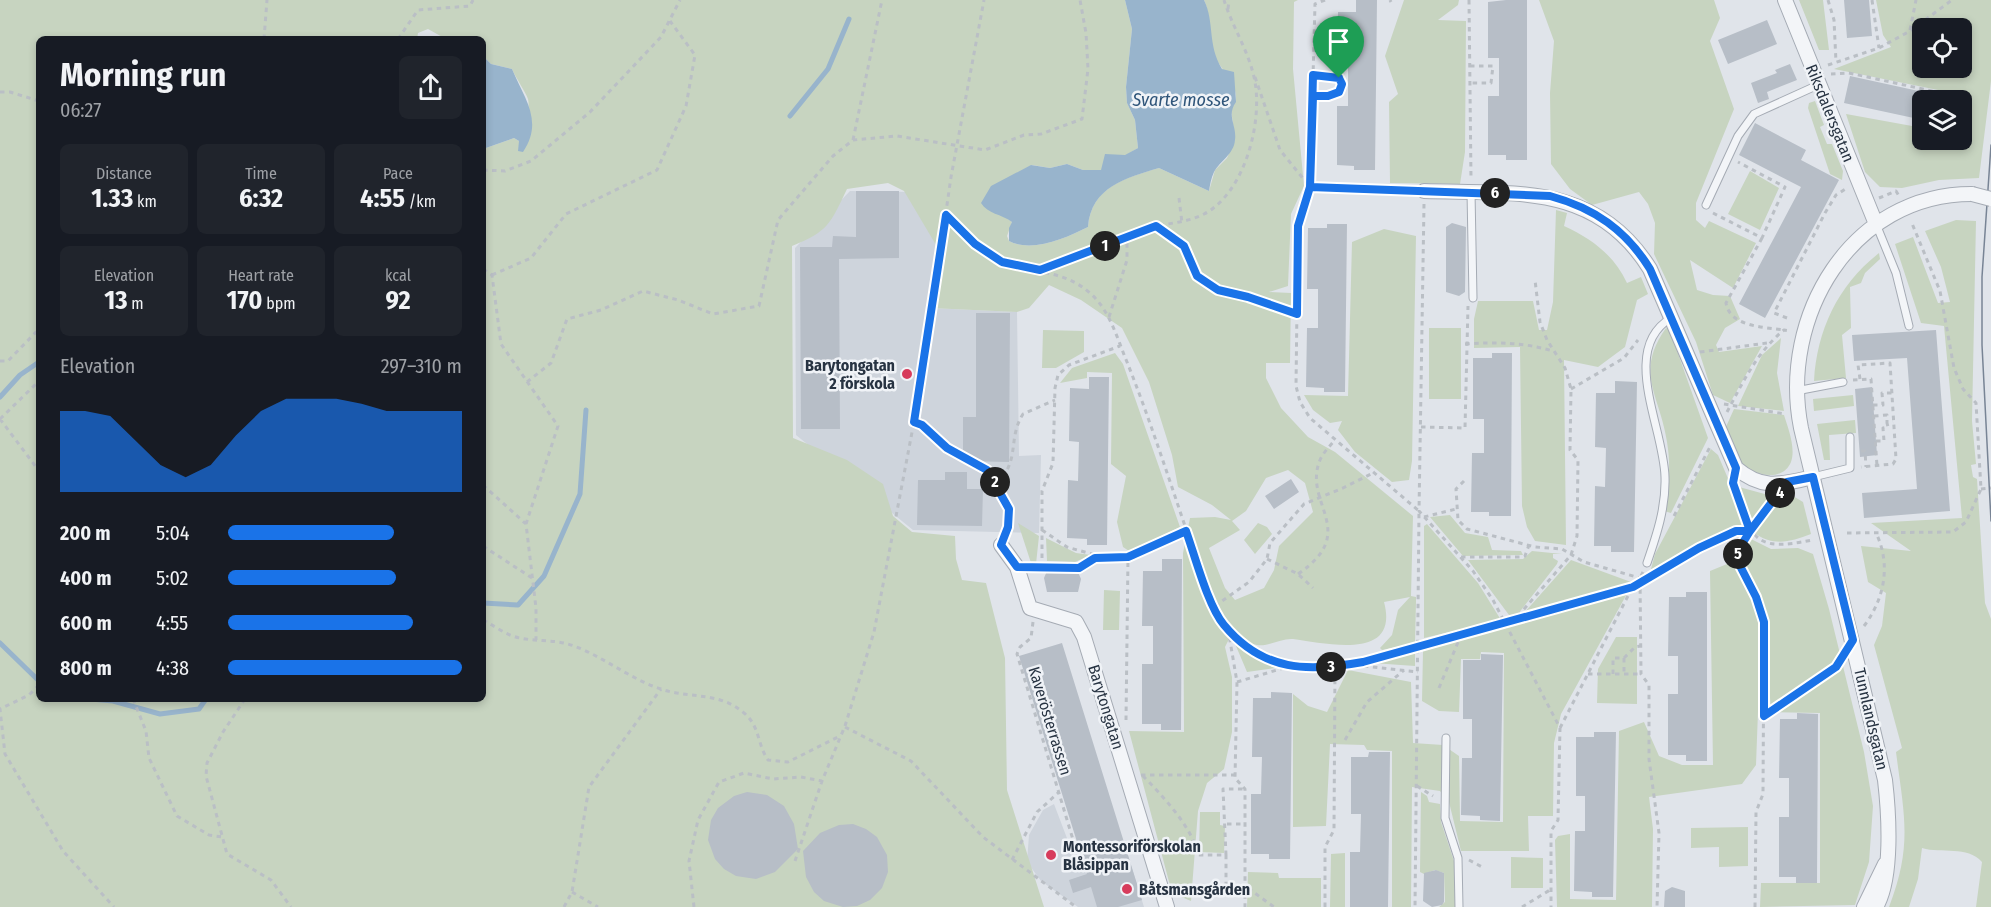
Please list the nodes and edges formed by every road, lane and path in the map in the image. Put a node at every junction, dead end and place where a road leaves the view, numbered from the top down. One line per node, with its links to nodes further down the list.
1 (267, 0): 19 (path)
2 (473, 0): 20 (path)
3 (680, 0): 17 (path)
4 (882, 0): 33 (path)
5 (984, 0): 34 (path)
6 (1080, 0): 34 (path)
7 (1224, 0): 16 (path)
8 (1229, 0): 16 (path)
9 (1324, 0): 25 (path)
10 (1469, 0): 23 (path)
11 (1785, 0): 27 (street, Riksdalersgatan)
12 (1828, 0): 22 (path)
13 (1872, 0): 21 (path)
14 (1916, 0): 18 (path)
15 (1952, 0): 18 (path)
16 (1228, 11): 26 (path)
17 (670, 21): 36 (path); 53 (path)
18 (1910, 32): 21 (path)
19 (264, 36)
20 (400, 36)
21 (1879, 48): 22 (path)
22 (1836, 62): 24 (path)
23 (1470, 66): 28 (path); 28 (path)
24 (1823, 66)
25 (1313, 75): 31 (path); 31 (path)
26 (1255, 77): 38 (path); 46 (path)
27 (1822, 79): 29 (path); 35 (lane); 47 (street, Riksdalersgatan)
28 (1470, 82): 40 (path)
29 (1927, 90)
30 (0, 92): 32 (path)
31 (1313, 96): 38 (path)
32 (36, 100)
33 (854, 140): 34 (path); 71 (path)
34 (957, 144): 45 (path)
35 (1728, 157): 43 (lane); 50 (path)
36 (486, 170)
37 (1851, 186): 59 (path)
38 (1310, 187): 39 (path); 56 (path)
39 (1424, 191): 40 (street); 86 (path)
40 (1471, 192): 55 (lane); 58 (street)
41 (1179, 198): 46 (path)
42 (1991, 199): 44 (street, Tunnlandsgatan, bridge)
43 (1706, 205): 50 (path)
44 (1904, 207): 47 (street, Tunnlandsgatan); 101 (path)
45 (946, 215): 51 (path); 83 (path)
46 (1182, 223): 48 (path)
47 (1876, 224): 60 (lane); 75 (street, Tunnlandsgatan)
48 (1156, 226): 49 (path); 56 (path)
49 (1127, 238): 51 (path); 57 (path)
50 (1762, 238): 61 (path)
51 (1040, 270): 57 (path)
52 (486, 271): 53 (path)
53 (492, 275): 71 (path)
54 (1536, 280): 67 (path)
55 (1473, 298): 64 (path)
56 (1297, 314): 88 (path)
57 (1109, 317): 66 (path)
58 (1671, 318): 68 (street); 121 (lane)
59 (1787, 318)
60 (1909, 326)
61 (1784, 330)
62 (36, 332): 69 (path)
63 (1769, 342): 68 (path)
64 (1465, 344): 67 (path); 86 (path)
65 (1635, 344): 74 (path)
66 (1120, 345): 78 (path); 108 (path)
67 (1554, 351): 74 (path)
68 (1687, 353): 76 (street)
69 (0, 361)
70 (1860, 379): 72 (path); 77 (path); 79 (path)
71 (527, 382): 106 (path)
72 (1843, 382): 75 (lane)
73 (36, 384): 82 (path)
74 (1570, 389): 116 (path)
75 (1796, 391): 80 (street, Tunnlandsgatan)
76 (1704, 393): 80 (path); 92 (street)
77 (1892, 393): 79 (path); 84 (path)
78 (1055, 400): 98 (path); 107 (path)
79 (1873, 405): 81 (path)
80 (1798, 413): 95 (street, Tunnlandsgatan)
81 (1874, 416): 85 (path); 89 (path)
82 (0, 419): 91 (path)
83 (914, 422): 98 (path); 160 (path)
84 (1893, 422): 85 (path); 90 (path)
85 (1887, 423): 89 (path)
86 (1421, 427): 104 (path)
87 (1850, 437): 93 (lane)
88 (1334, 441): 94 (path); 102 (path)
89 (1876, 441): 90 (path)
90 (1877, 466): 93 (path)
91 (36, 467)
92 (1736, 468): 97 (street); 109 (path)
93 (1850, 468): 95 (lane)
94 (1375, 472): 102 (path); 104 (path)
95 (1813, 477): 97 (street); 138 (street, Tunnlandsgatan)
96 (1464, 481): 103 (path)
97 (1787, 482): 109 (path)
98 (996, 484): 113 (path)
99 (486, 487): 106 (path)
100 (1991, 488): 101 (path)
101 (1981, 489): 111 (path)
102 (1320, 498): 120 (path); 124 (path)
103 (1456, 509): 105 (path); 114 (path)
104 (1419, 511): 105 (path); 139 (path)
105 (1424, 517): 118 (path)
106 (526, 524): 125 (path)
107 (1042, 530): 119 (path); 123 (path)
108 (1186, 531): 117 (path); 130 (path)
109 (1750, 531): 112 (path); 127 (path); 158 (path)
110 (1847, 533): 111 (path)
111 (1876, 533): 138 (path)
112 (1812, 540)
113 (1001, 545): 122 (street)
114 (1529, 545): 116 (path); 118 (path)
115 (486, 548): 125 (path)
116 (1571, 555): 126 (path); 132 (path)
117 (1128, 557): 119 (path); 159 (path)
118 (1461, 557): 133 (path)
119 (1105, 558): 123 (path)
120 (1267, 559): 124 (path); 130 (path)
121 (1647, 563): 126 (path)
122 (1017, 567): 123 (path); 131 (street)
123 (1042, 567)
124 (1298, 574): 129 (path)
125 (532, 578): 137 (path)
126 (1640, 578): 127 (path)
127 (1640, 584): 128 (path); 140 (path)
128 (1633, 587): 132 (path); 147 (path)
129 (1312, 588)
130 (1215, 607): 135 (path)
131 (1030, 608): 171 (path, Kaverösterrassen); 190 (street, Barytongatan)
132 (1517, 618): 133 (path)
133 (1506, 621): 136 (path); 161 (path)
134 (486, 622): 137 (path)
135 (1228, 628): 143 (path); 151 (path)
136 (1462, 634): 139 (path); 153 (path)
137 (536, 639): 154 (path)
138 (1853, 640): 158 (path); 180 (street, Tunnlandsgatan)
139 (1419, 646): 142 (path); 146 (path)
140 (1641, 646): 141 (path); 150 (path)
141 (1624, 658): 148 (path); 149 (path)
142 (1350, 664): 144 (path); 145 (path)
143 (1287, 667): 144 (path); 151 (path)
144 (1335, 667): 193 (path)
145 (1404, 670): 146 (path); 164 (path)
146 (1418, 672): 169 (path)
147 (1588, 674): 148 (path); 161 (path)
148 (1613, 674): 149 (path)
149 (1624, 674): 150 (path)
150 (1641, 674): 198 (path)
151 (1237, 682): 167 (path)
152 (36, 688): 157 (path)
153 (1439, 688)
154 (661, 689): 162 (path); 183 (path)
155 (134, 702): 175 (path)
156 (243, 702): 175 (path)
157 (0, 709): 184 (path)
158 (1764, 716): 199 (path)
159 (1126, 721)
160 (845, 726): 162 (path); 178 (path)
161 (1560, 728): 182 (path)
162 (840, 736): 168 (path)
163 (1446, 738): 172 (lane)
164 (1345, 740)
165 (1136, 775): 166 (path)
166 (1142, 775): 167 (path); 177 (path)
167 (1235, 775): 170 (path)
168 (822, 781): 179 (path); 188 (path)
169 (1417, 786): 172 (path); 194 (path)
170 (1245, 789): 173 (path); 174 (path)
171 (1058, 793): 176 (path, Kaverösterrassen); 178 (path)
172 (1445, 800): 195 (lane)
173 (1227, 824): 174 (path); 177 (path)
174 (1246, 824): 181 (path)
175 (222, 837): 185 (path)
176 (1074, 843)
177 (1226, 855): 181 (path)
178 (1012, 860): 189 (path)
179 (795, 861)
180 (1885, 864): 200 (street, Tunnlandsgatan); 201 (street, Tunnlandsgatan)
181 (1245, 886): 191 (path); 192 (path)
182 (1550, 890): 196 (path); 197 (path)
183 (572, 892): 186 (path); 187 (path)
184 (114, 907)
185 (291, 907)
186 (564, 907)
187 (598, 907)
188 (694, 907)
189 (1076, 907)
190 (1167, 907)
191 (1245, 907)
192 (1274, 907)
193 (1325, 907)
194 (1415, 907)
195 (1460, 907)
196 (1522, 907)
197 (1551, 907)
198 (1657, 907)
199 (1755, 907)
200 (1864, 907)
201 (1876, 907)

